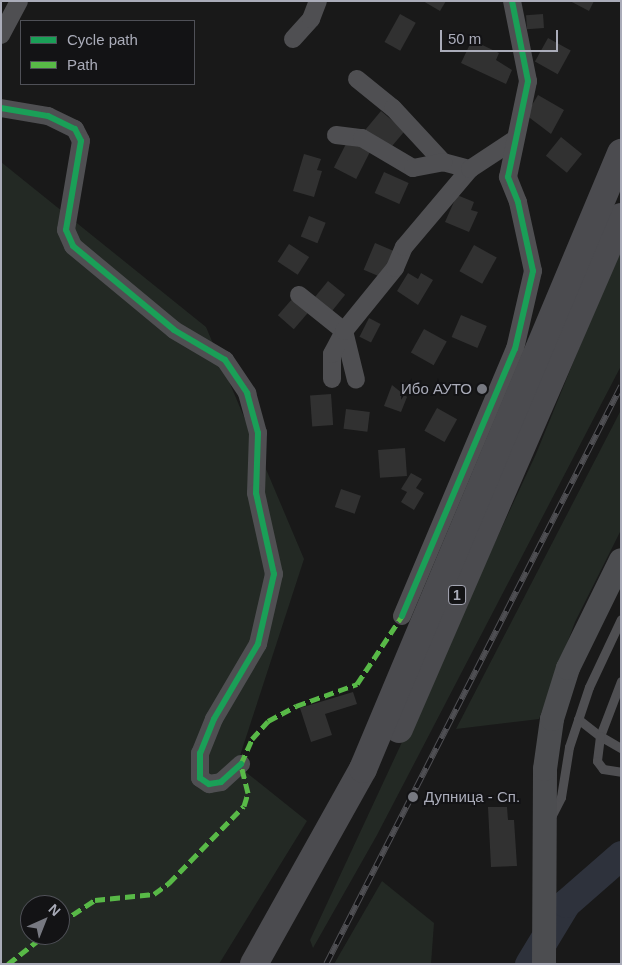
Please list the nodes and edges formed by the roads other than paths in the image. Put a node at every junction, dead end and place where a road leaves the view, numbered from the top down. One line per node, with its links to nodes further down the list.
1 (19, 1): 4 (street)
2 (318, 1): 5 (street)
3 (512, 1): 9 (street)
4 (1, 35)
5 (293, 39)
6 (358, 79): 11 (street)
7 (1, 108): 27 (street)
8 (336, 135): 13 (street)
9 (514, 140): 14 (street); 21 (street)
10 (621, 153): 30 (main road, 1)
11 (443, 162): 13 (street); 14 (street)
12 (388, 166): 13 (street)
13 (413, 168)
14 (470, 169): 17 (street)
15 (621, 217): 31 (main road, 1)
16 (299, 296): 17 (street)
17 (344, 331): 18 (street); 19 (street)
18 (332, 379)
19 (356, 380)
20 (621, 560): 29 (main road)
21 (402, 616)
22 (621, 619): 24 (lane)
23 (621, 681): 25 (lane)
24 (578, 719): 25 (lane); 29 (lane)
25 (600, 736): 26 (lane); 28 (lane)
26 (621, 748)
27 (241, 764)
28 (621, 772)
29 (543, 836): 32 (main road)
30 (254, 964)
31 (273, 964)
32 (544, 964)

